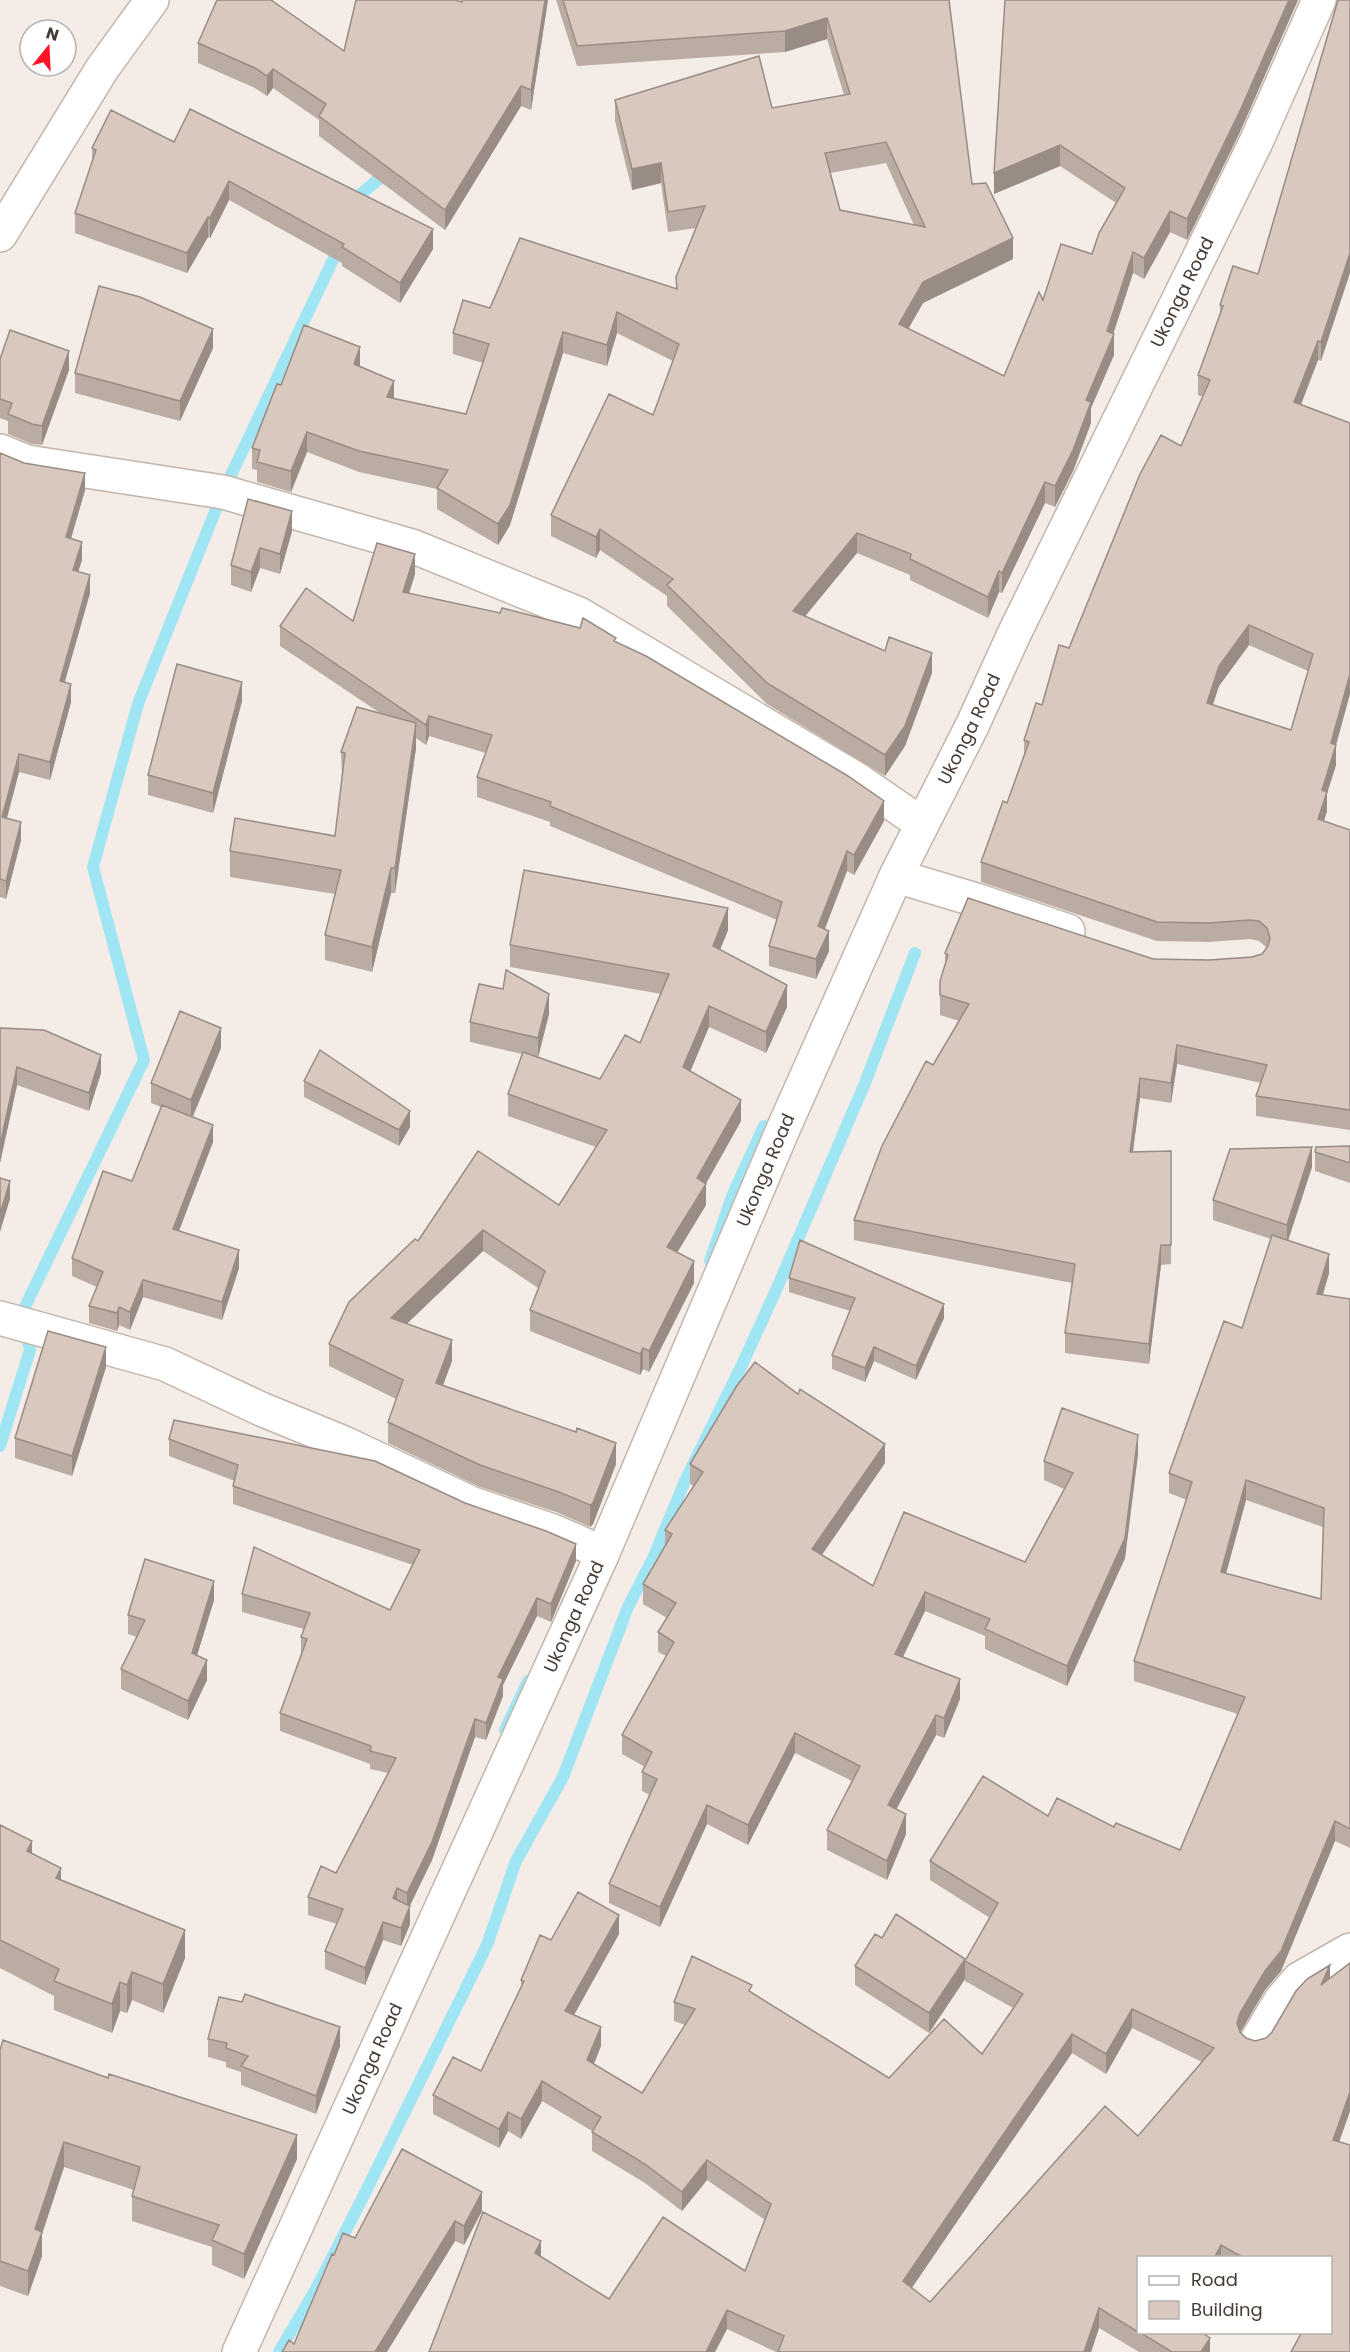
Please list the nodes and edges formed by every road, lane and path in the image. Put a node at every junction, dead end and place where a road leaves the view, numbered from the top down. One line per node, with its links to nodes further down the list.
1 (152, 0): 3 (street)
2 (1319, 0): 5 (street, Ukonga Road)
3 (0, 235)
4 (0, 451): 5 (street)
5 (921, 824): 6 (street, Ukonga Road)
6 (896, 876): 7 (street); 9 (street, Ukonga Road)
7 (1092, 940)
8 (0, 1318): 9 (street)
9 (602, 1555): 12 (street, Ukonga Road)
10 (1350, 1950): 11 (street)
11 (1256, 2042)
12 (239, 2352)

